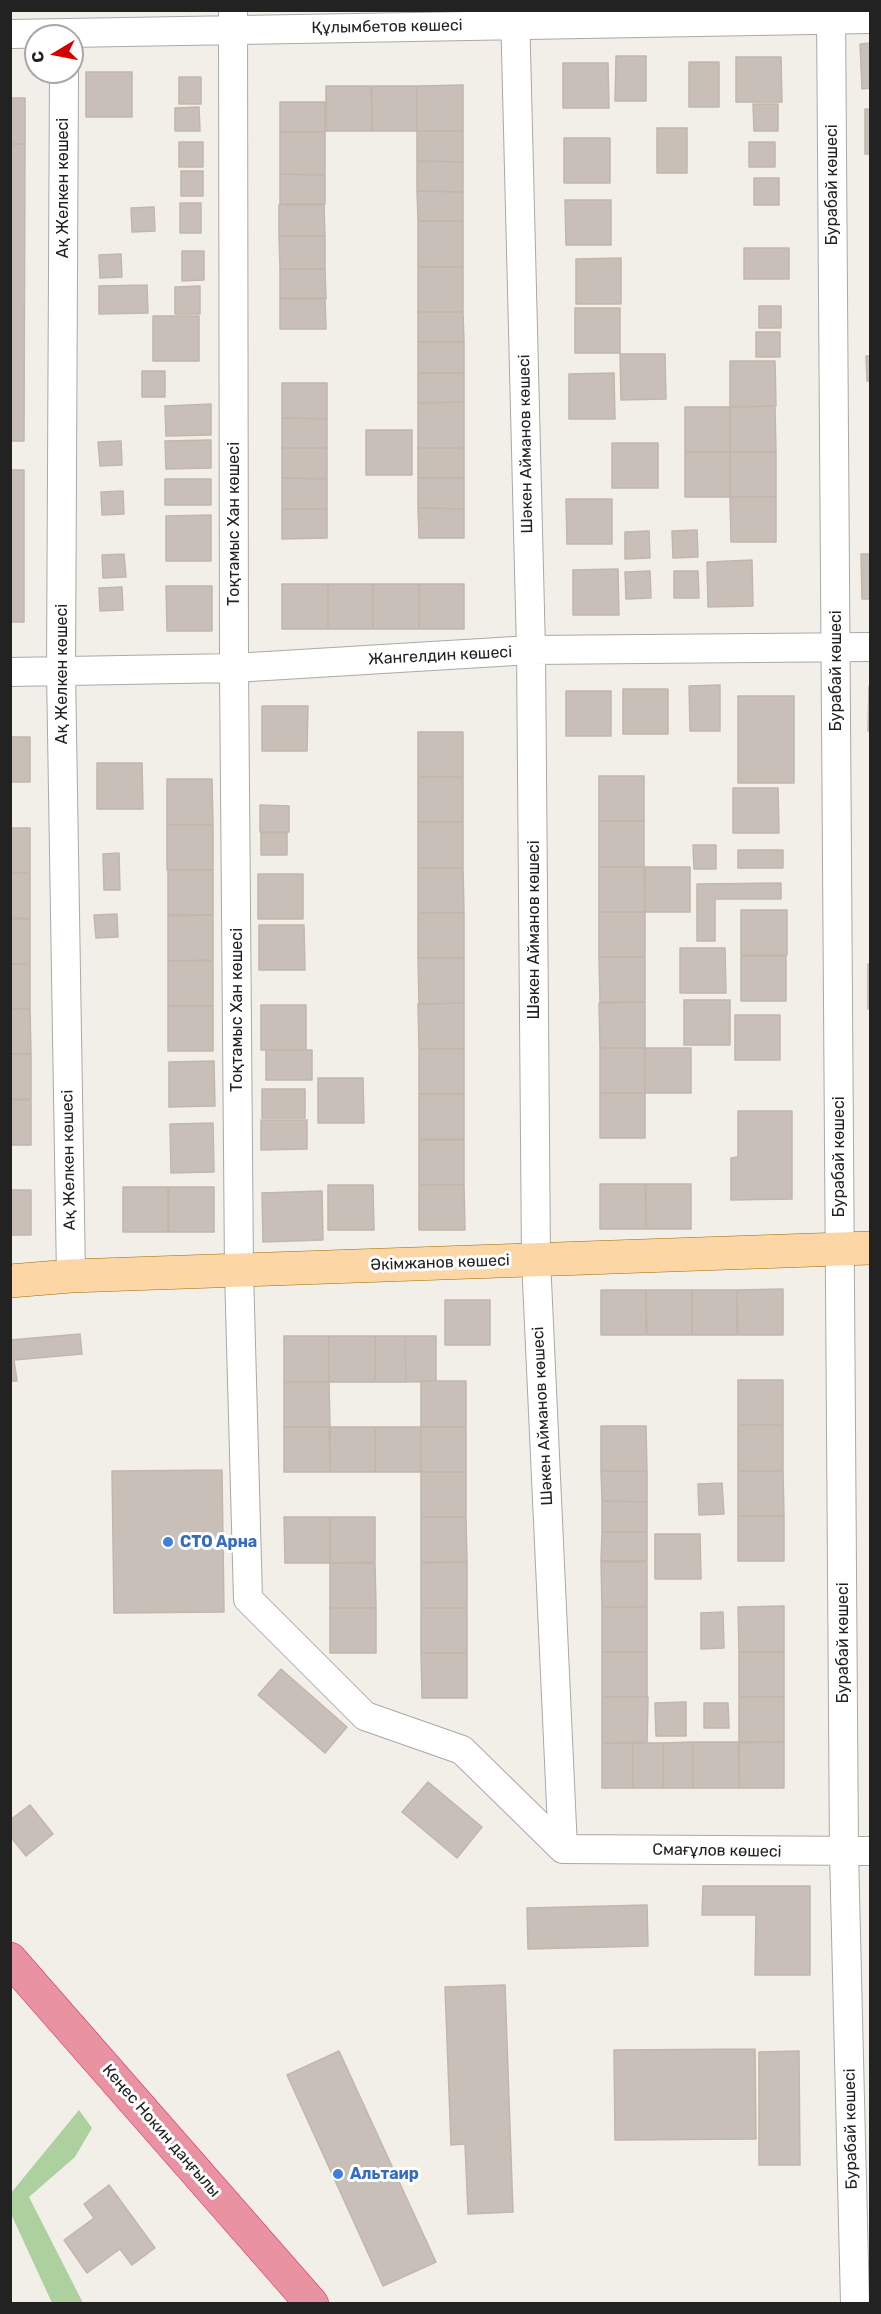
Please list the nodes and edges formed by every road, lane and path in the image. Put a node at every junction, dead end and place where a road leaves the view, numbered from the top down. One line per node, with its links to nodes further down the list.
1 (831, 15): 2 (street, Құлымбетов көшесі); 3 (street, Құлымбетов көшесі); 8 (street, Бурабай көшесі)
2 (515, 17): 4 (street, Құлымбетов көшесі); 9 (street, Шәкен Айманов көшесі)
3 (870, 19)
4 (233, 21): 5 (street, Құлымбетов көшесі); 10 (street, Тоқтамыс Хан көшесі)
5 (84, 25)
6 (64, 84): 11 (street, Ақ Желкен көшесі)
7 (870, 647): 8 (street, Жангелдин көшесі)
8 (836, 649): 9 (street, Жангелдин көшесі); 13 (street, Бурабай көшесі)
9 (531, 650): 10 (street, Жангелдин көшесі); 14 (street, Шәкен Айманов көшесі)
10 (234, 668): 11 (street, Жангелдин көшесі); 15 (street, Тоқтамыс Хан көшесі)
11 (61, 671): 12 (street, Жангелдин көшесі); 16 (street, Ақ Желкен көшесі)
12 (10, 672)
13 (855, 1249): 14 (main road, Әкімжанов көшесі); 19 (street, Бурабай көшесі)
14 (536, 1259): 15 (main road, Әкімжанов көшесі); 18 (street, Шәкен Айманов көшесі)
15 (239, 1271): 16 (main road, Әкімжанов көшесі); 18 (street, Тоқтамыс Хан көшесі)
16 (71, 1276): 17 (main road, Әкімжанов көшесі)
17 (10, 1281)
18 (563, 1849): 19 (street, Смағұлов көшесі)
19 (857, 1852): 22 (street, Бурабай көшесі)
20 (10, 1959): 21 (highway, Кеңес Нокин даңғылы)
21 (312, 2304)
22 (855, 2304)

